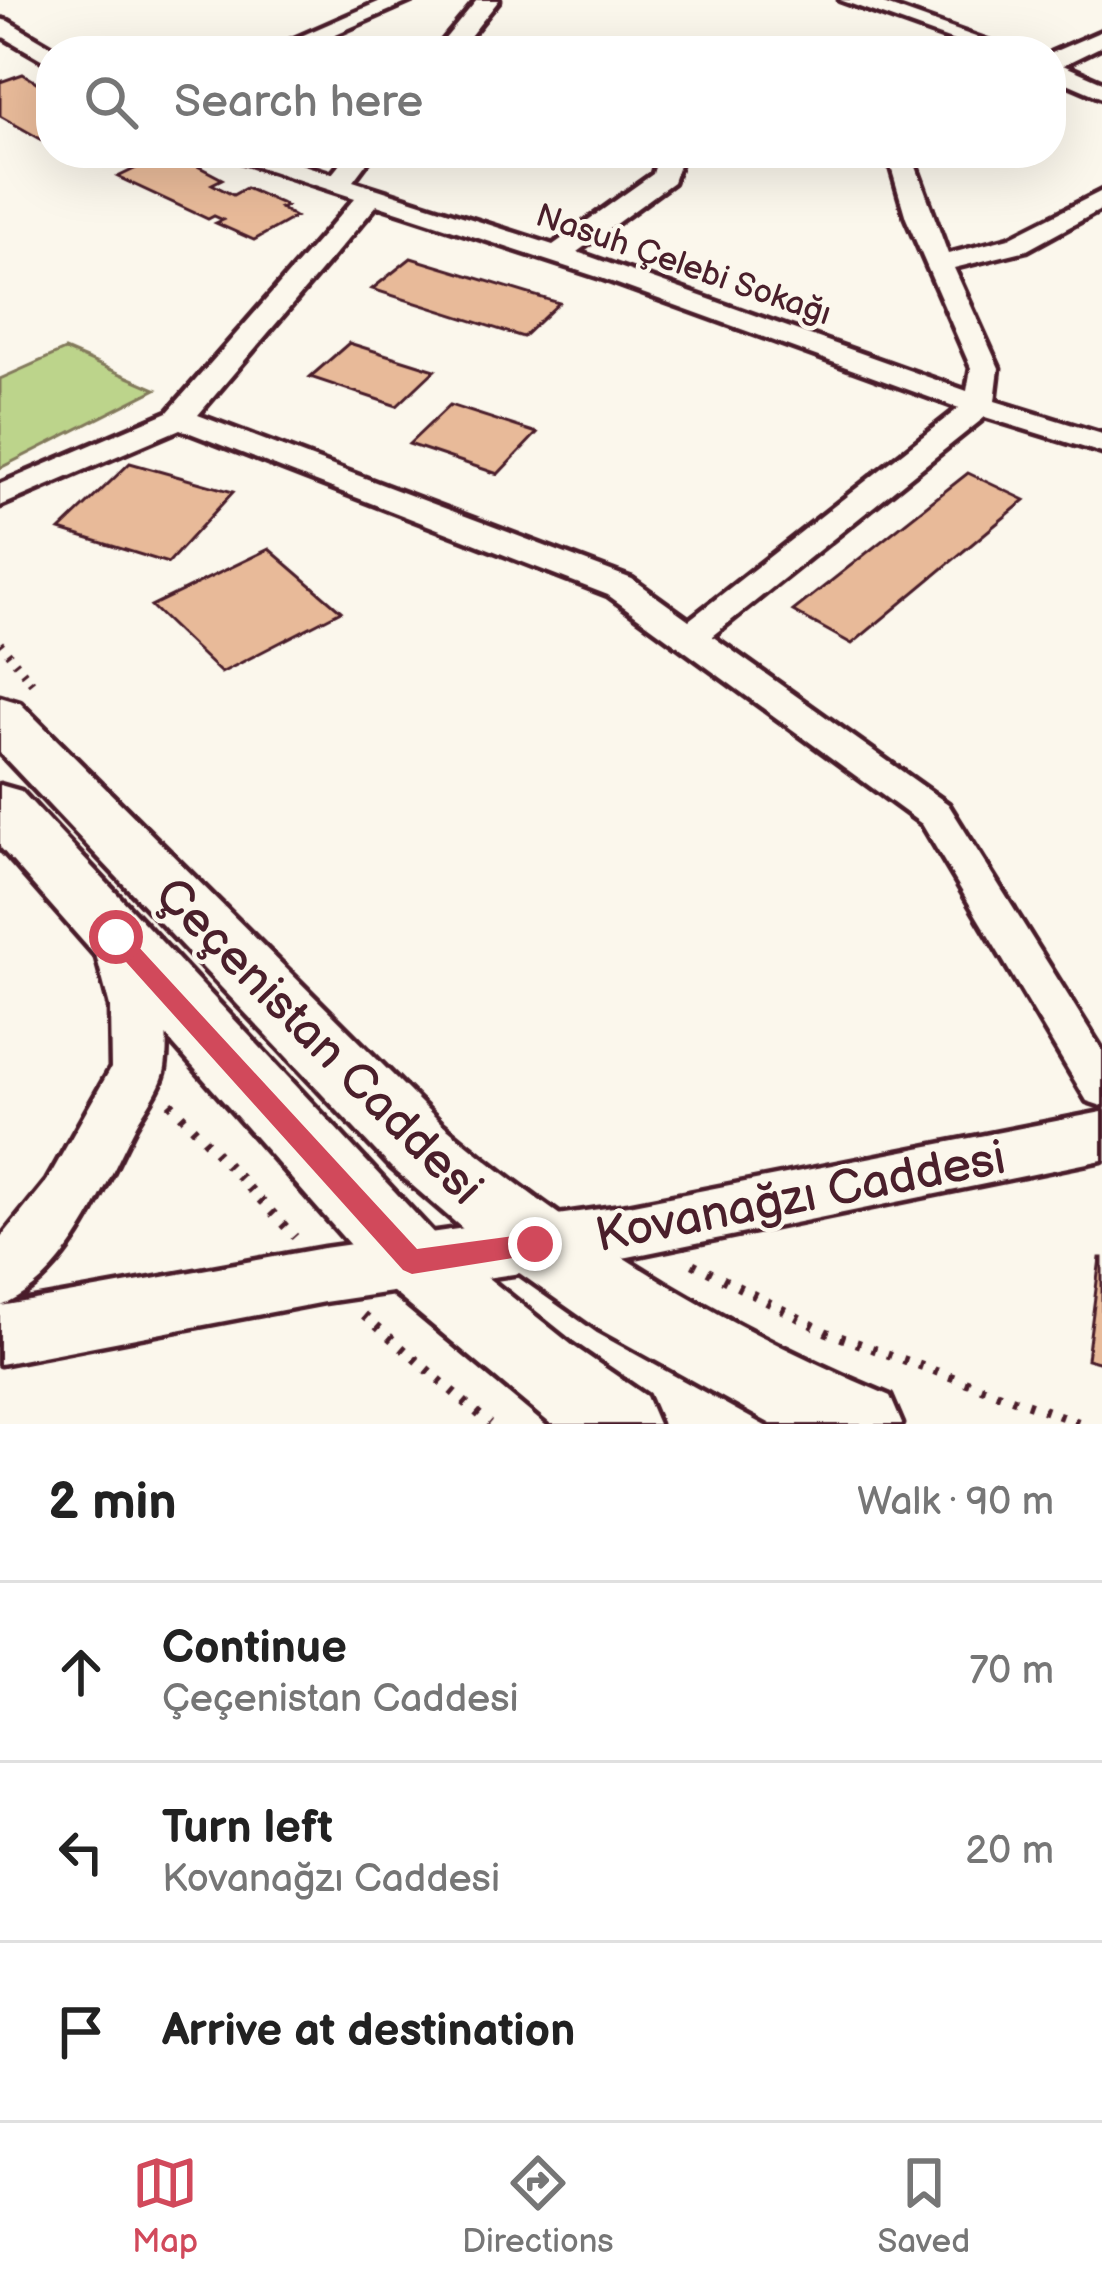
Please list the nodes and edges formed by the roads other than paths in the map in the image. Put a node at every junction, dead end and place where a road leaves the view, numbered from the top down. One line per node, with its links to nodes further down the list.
1 (402, 0): 5 (street)
2 (488, 0): 6 (street)
3 (851, 0): 7 (street)
4 (0, 26): 9 (street)
5 (314, 36)
6 (458, 36)
7 (959, 36)
8 (1102, 38): 10 (street)
9 (36, 46)
10 (1066, 57)
11 (1066, 73): 12 (street)
12 (1102, 91)
13 (286, 168): 17 (street, Nasuh Çelebi Sokağı)
14 (350, 168): 17 (street)
15 (667, 168): 20 (street)
16 (904, 168): 21 (street)
17 (336, 185): 18 (street, Nasuh Çelebi Sokağı)
18 (371, 196): 20 (street, Nasuh Çelebi Sokağı); 23 (street)
19 (1102, 199): 21 (street)
20 (556, 255): 22 (street, Nasuh Çelebi Sokağı)
21 (939, 264): 22 (street)
22 (980, 406): 24 (street, Nasuh Çelebi Sokağı); 26 (street)
23 (179, 418): 25 (street); 26 (street)
24 (1102, 444)
25 (0, 496)
26 (689, 638): 31 (street)
27 (26, 712): 33 (main road, Çeçenistan Caddesi)
28 (0, 806): 30 (main road, Çeçenistan Caddesi)
29 (0, 846): 30 (main road)
30 (116, 937): 34 (main road, Çeçenistan Caddesi); 35 (street)
31 (1102, 1088)
32 (1102, 1136): 33 (street, Kovanağzı Caddesi)
33 (535, 1244): 34 (street, Kovanağzı Caddesi); 38 (main road, Çeçenistan Caddesi)
34 (412, 1262): 36 (street, Kovanağzı Caddesi); 37 (main road, Çeçenistan Caddesi)
35 (0, 1279)
36 (0, 1335)
37 (618, 1424)
38 (862, 1424)

